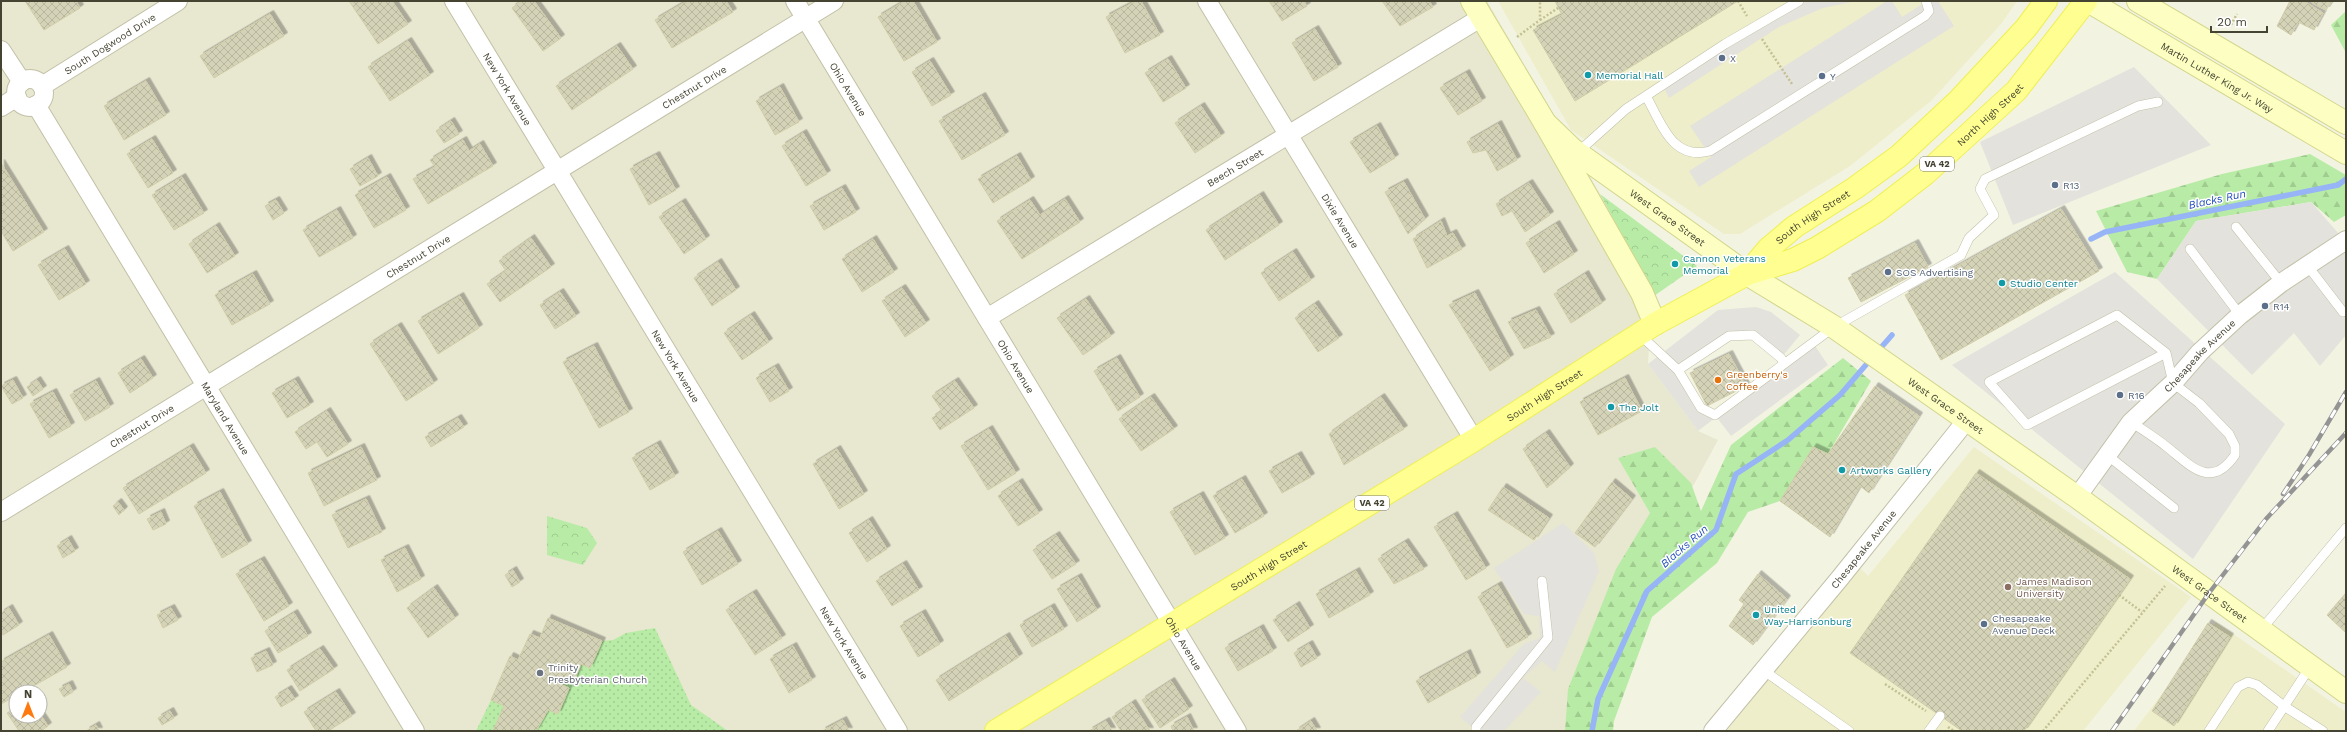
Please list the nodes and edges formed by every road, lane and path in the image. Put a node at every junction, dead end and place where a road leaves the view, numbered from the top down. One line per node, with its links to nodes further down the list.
1 (178, 1): 22 (street, South Dogwood Drive)
2 (454, 1): 33 (street, New York Avenue)
3 (796, 1): 16 (street, Ohio Avenue)
4 (834, 1): 16 (street, Chestnut Drive)
5 (1207, 1): 30 (street, Dixie Avenue)
6 (1540, 1): 17 (path)
7 (1738, 1): 19 (path)
8 (1800, 1): 19 (lane)
9 (1926, 1): 24 (lane)
10 (2046, 1): 38 (main road, South High Street / VA 42)
11 (2087, 1): 31 (street, Martin Luther King Jr. Way); 38 (main road, North High Street / VA 42)
12 (2138, 1): 29 (street)
13 (1558, 8): 17 (path)
14 (1477, 9): 20 (street, West Grace Street); 30 (street, Beech Street)
15 (2236, 14): 18 (path)
16 (806, 18): 33 (street, Chestnut Drive); 42 (street, Ohio Avenue)
17 (1540, 20): 20 (path)
18 (2231, 25)
19 (1754, 27): 24 (path); 25 (lane)
20 (1501, 49): 32 (street, West Grace Street)
21 (1, 50): 23 (street)
22 (42, 86): 23 (street); 27 (street)
23 (20, 90): 27 (street); 28 (street)
24 (1799, 95): 25 (lane)
25 (1646, 96): 32 (lane)
26 (2158, 102): 43 (lane)
27 (36, 105): 49 (street, Maryland Avenue)
28 (1, 107)
29 (2346, 123)
30 (1289, 135): 42 (street, Beech Street); 52 (street, Dixie Avenue)
31 (2346, 153)
32 (1572, 157): 38 (street, West Grace Street); 44 (street, West Grace Street)
33 (558, 172): 49 (street, Chestnut Drive); 71 (street, New York Avenue)
34 (2236, 227): 39 (lane)
35 (2346, 240): 37 (street, Chesapeake Avenue)
36 (2190, 249): 41 (lane)
37 (2308, 265): 39 (street, Chesapeake Avenue); 40 (lane)
38 (1747, 274): 43 (street, West Grace Street); 44 (main road, South High Street / VA 42)
39 (2281, 283): 41 (street, Chesapeake Avenue)
40 (2343, 312)
41 (2240, 315): 48 (street, Chesapeake Avenue)
42 (987, 318): 62 (street, Ohio Avenue)
43 (1834, 327): 46 (lane); 50 (street, West Grace Street)
44 (1647, 329): 47 (lane); 52 (main road, South High Street / VA 42)
45 (2166, 353): 45 (lane); 48 (lane)
46 (1784, 364): 47 (lane); 47 (lane)
47 (1678, 370)
48 (2173, 383): 51 (street, Chesapeake Avenue); 51 (lane)
49 (206, 388): 56 (street, Chestnut Drive); 70 (street, Maryland Avenue)
50 (1966, 421): 54 (street, West Grace Street); 65 (street, Chesapeake Avenue)
51 (2131, 422): 53 (street, Chesapeake Avenue)
52 (1474, 440): 62 (main road, South High Street / VA 42)
53 (2107, 455): 54 (street, Chesapeake Avenue); 55 (lane)
54 (2077, 497): 63 (street, West Grace Street)
55 (2174, 508)
56 (1, 512)
57 (2346, 528): 63 (lane)
58 (1542, 581): 74 (lane)
59 (2168, 584): 61 (path)
60 (2119, 595): 61 (path)
61 (2142, 612): 79 (path)
62 (1172, 624): 72 (main road, South High Street / VA 42); 73 (street, Ohio Avenue)
63 (2260, 630): 64 (street, West Grace Street)
64 (2310, 666): 67 (street, West Grace Street); 68 (lane)
65 (1763, 670): 75 (street, Chesapeake Avenue); 76 (lane)
66 (1885, 684): 69 (path)
67 (2346, 692)
68 (2284, 706): 80 (lane); 81 (lane); 82 (lane)
69 (1939, 718): 77 (lane); 78 (path)
70 (415, 731)
71 (898, 731)
72 (996, 731)
73 (1237, 731)
74 (1476, 731)
75 (1713, 731)
76 (1849, 731)
77 (1929, 731)
78 (1954, 731)
79 (2042, 731)
80 (2209, 731)
81 (2268, 731)
82 (2323, 731)

